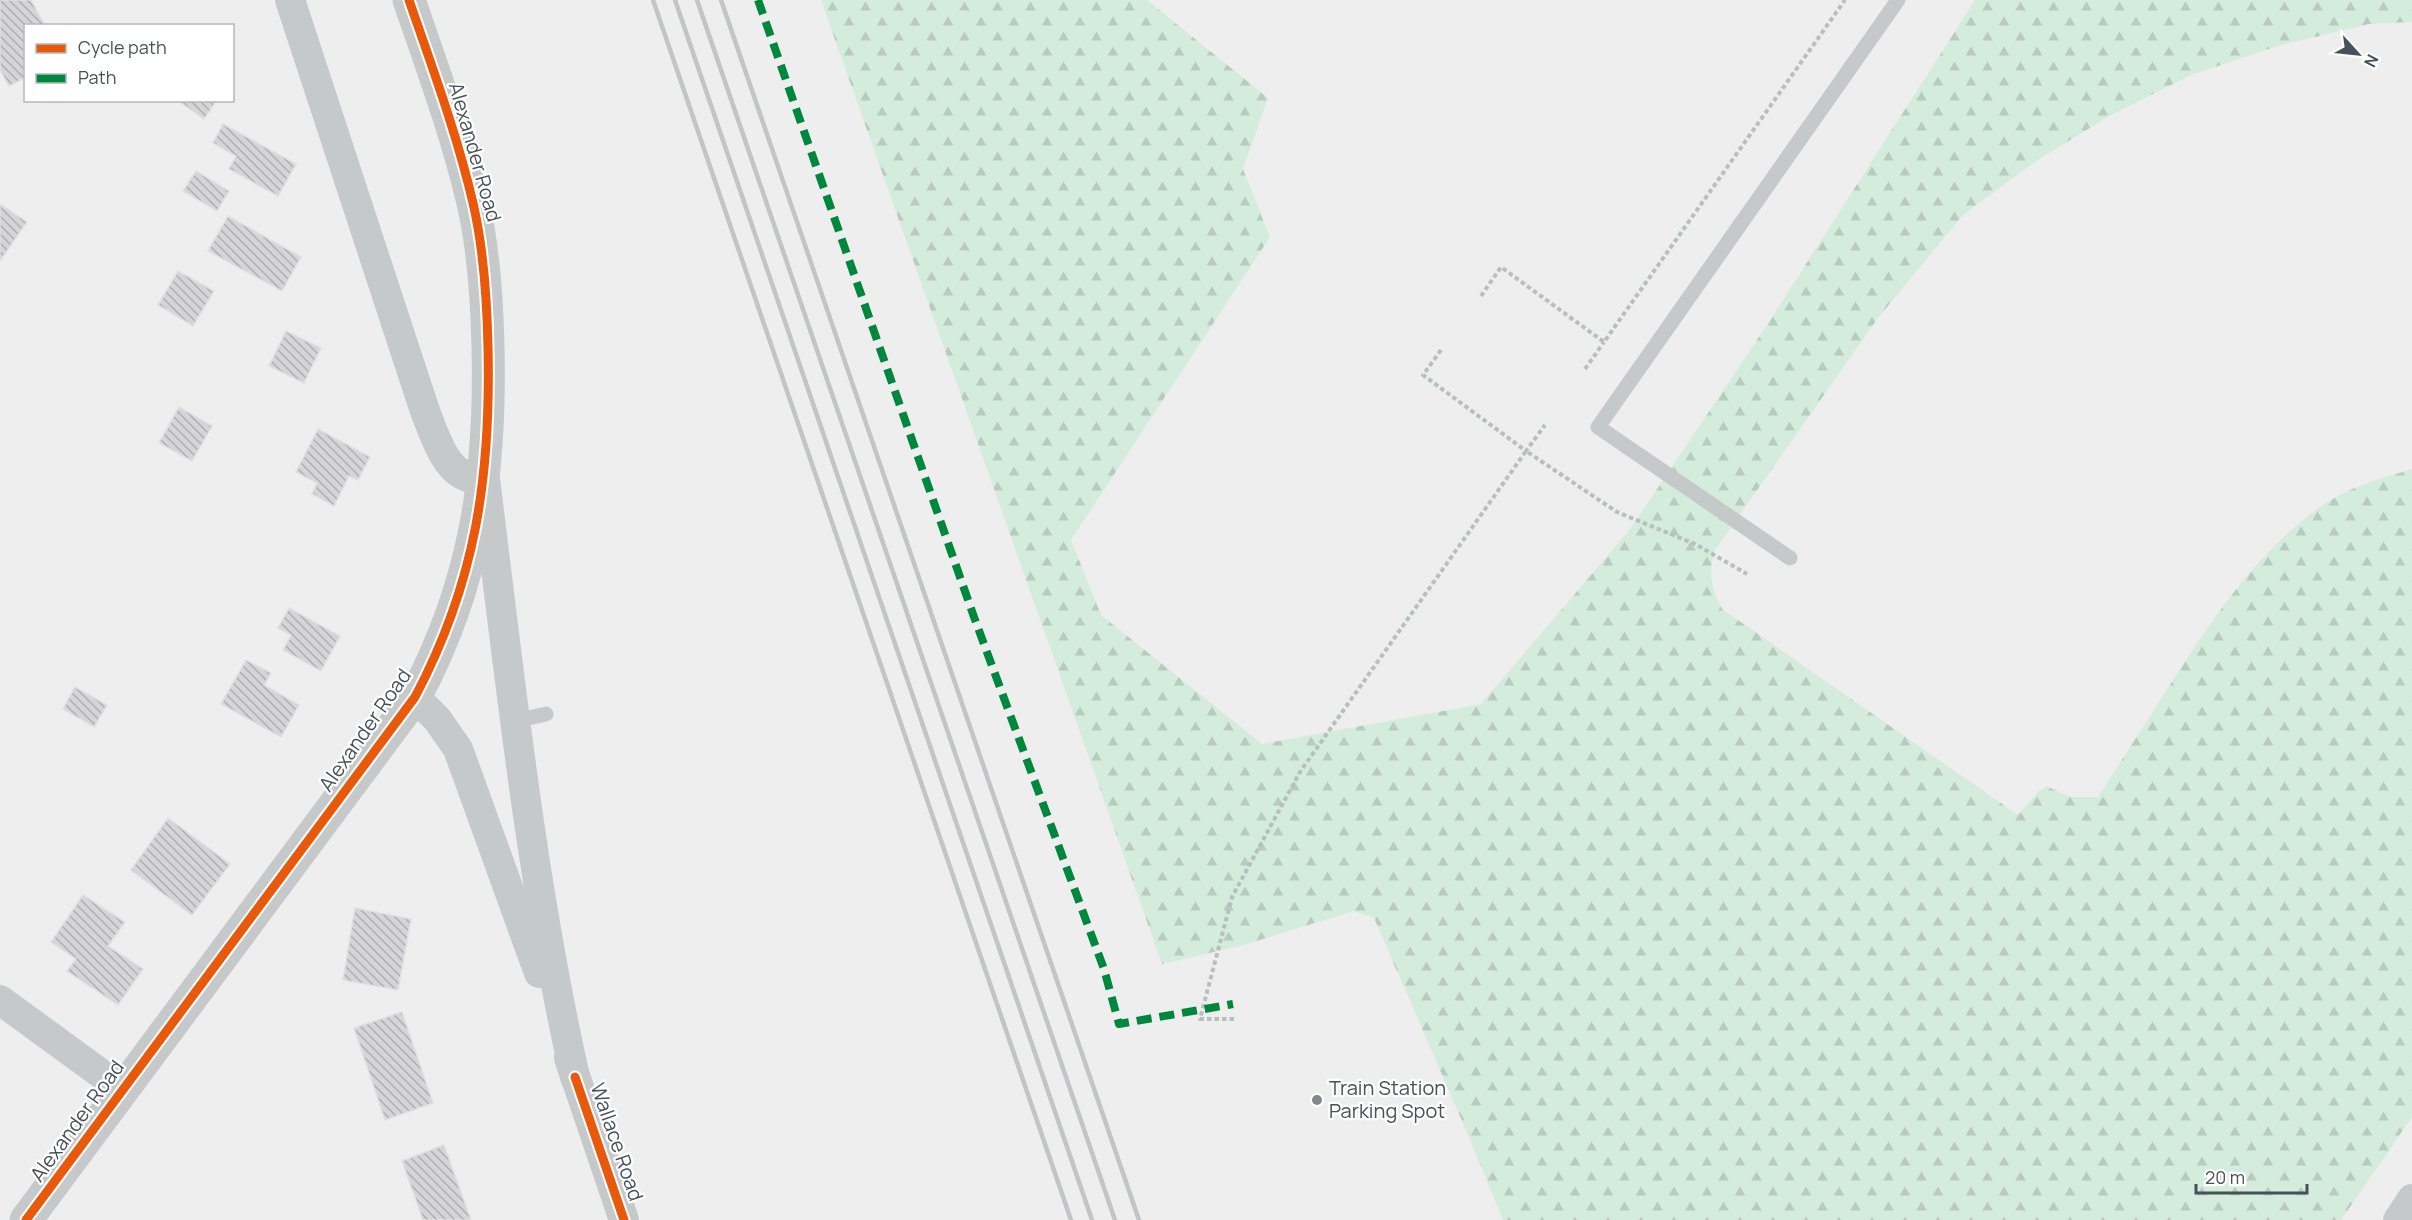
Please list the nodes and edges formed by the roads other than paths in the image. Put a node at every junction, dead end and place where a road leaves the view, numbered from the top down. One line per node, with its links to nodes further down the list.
1 (290, 0): 4 (street)
2 (409, 0): 4 (street, Alexander Road)
3 (1898, 0): 5 (lane)
4 (484, 479): 6 (street, Alexander Road); 8 (street)
5 (1790, 558)
6 (415, 697): 10 (street, Wallace Road); 11 (street, Alexander Road)
7 (546, 714): 8 (lane)
8 (515, 721): 10 (street)
9 (0, 1000): 11 (street)
10 (575, 1077): 14 (street, Wallace Road)
11 (122, 1089): 13 (street, Alexander Road)
12 (2412, 1199): 15 (street)
13 (26, 1220)
14 (624, 1220)
15 (2398, 1220)

